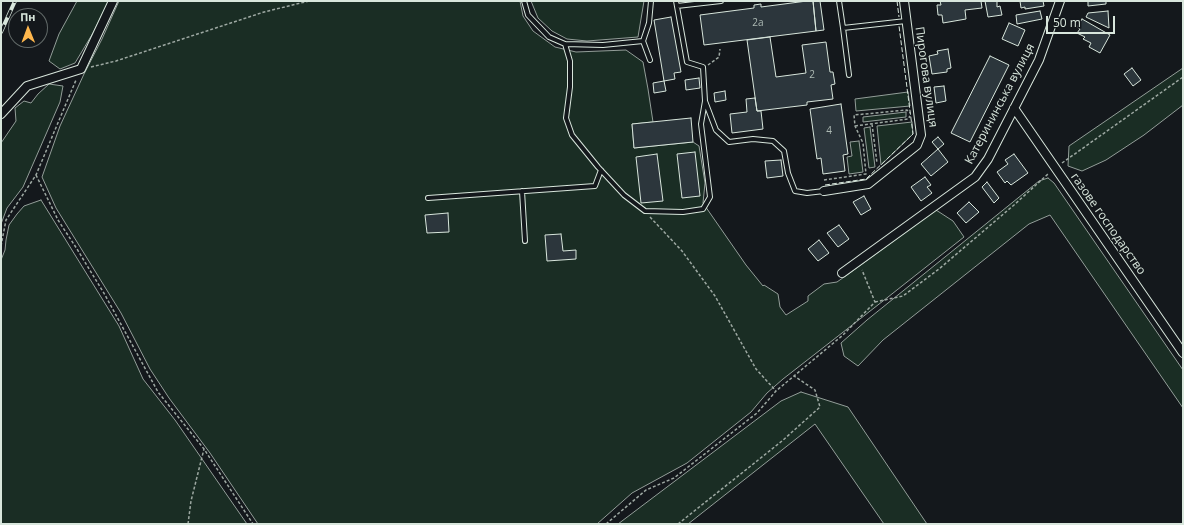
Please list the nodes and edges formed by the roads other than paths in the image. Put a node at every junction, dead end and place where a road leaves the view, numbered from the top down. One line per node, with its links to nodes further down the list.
1 (112, 1): 18 (street)
2 (524, 1): 13 (lane)
3 (651, 1): 12 (lane)
4 (676, 1): 9 (lane)
5 (721, 1): 9 (lane)
6 (839, 1): 11 (lane)
7 (904, 1): 10 (street, Пирогова вулиця)
8 (1060, 1): 17 (street, Катерининська вулиця)
9 (677, 6): 16 (lane)
10 (906, 21): 11 (lane); 20 (street, Пирогова вулиця)
11 (843, 28): 15 (lane)
12 (643, 41): 13 (lane); 14 (lane)
13 (565, 44): 19 (lane)
14 (650, 60)
15 (849, 75)
16 (705, 101): 19 (lane); 20 (lane)
17 (1014, 108): 24 (street, Катерининська вулиця); 25 (street, газове господарство)
18 (1, 114)
19 (601, 170): 21 (lane)
20 (824, 190)
21 (522, 191): 22 (lane); 23 (lane)
22 (428, 198)
23 (525, 241)
24 (842, 273)
25 (1183, 353)

